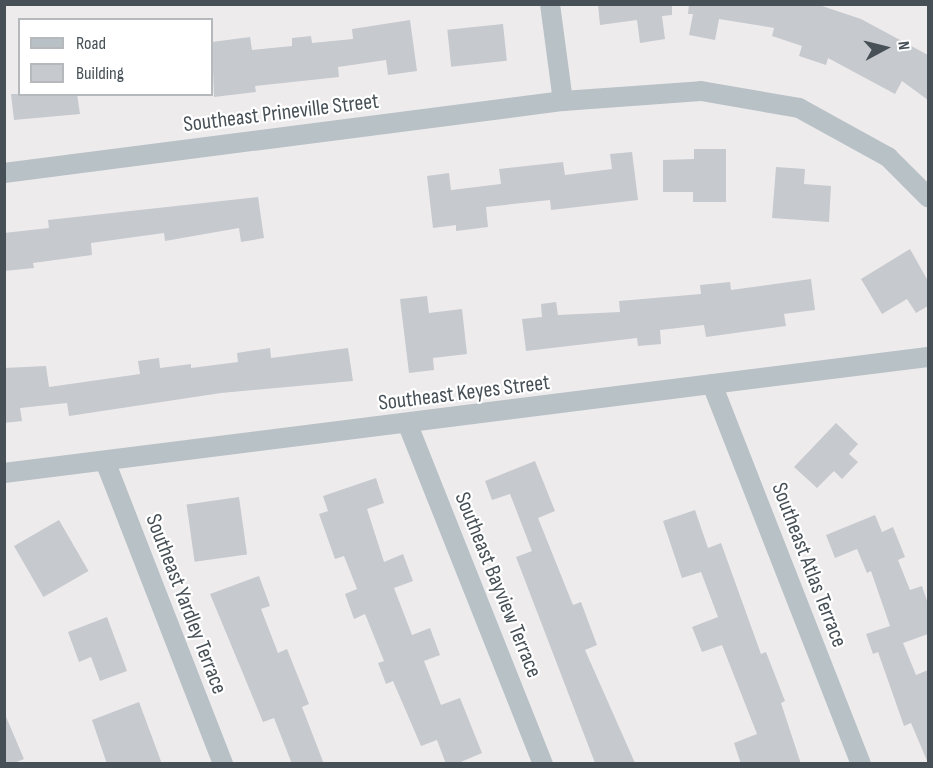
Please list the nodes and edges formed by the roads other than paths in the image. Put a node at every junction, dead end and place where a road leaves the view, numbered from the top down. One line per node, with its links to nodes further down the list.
1 (550, 4): 2 (street)
2 (563, 101): 3 (street, Southeast Prineville Street); 4 (street, Southeast Prineville Street)
3 (4, 173)
4 (928, 196)
5 (928, 357): 6 (street, Southeast Keyes Street)
6 (712, 384): 7 (street, Southeast Keyes Street); 12 (street, Southeast Atlas Terrace)
7 (408, 425): 8 (street, Southeast Keyes Street); 11 (street, Southeast Bayview Terrace)
8 (105, 461): 9 (street, Southeast Keyes Street); 10 (street, Southeast Yardley Terrace)
9 (4, 473)
10 (223, 764)
11 (543, 764)
12 (861, 764)

